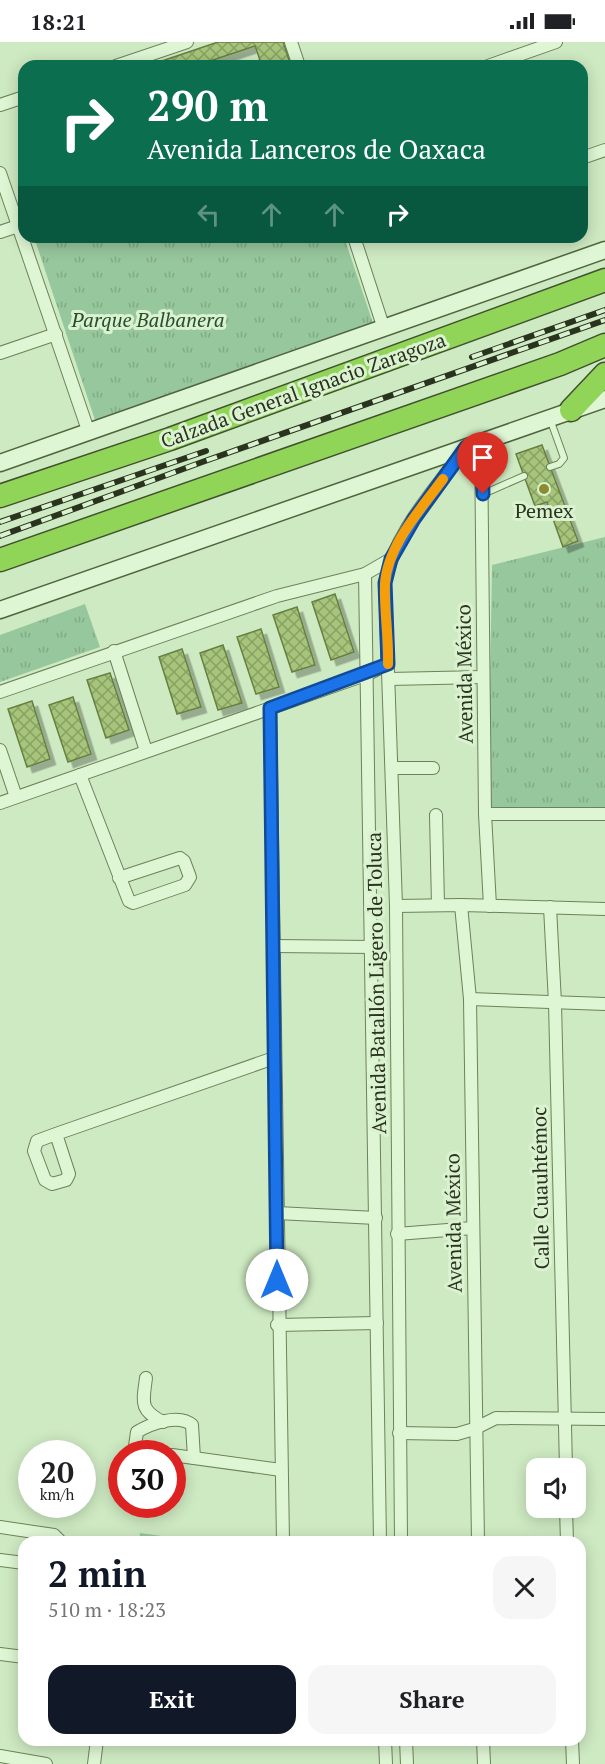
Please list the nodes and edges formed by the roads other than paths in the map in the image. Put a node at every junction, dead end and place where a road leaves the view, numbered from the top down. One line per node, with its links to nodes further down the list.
1 (187, 42): 4 (street)
2 (291, 42): 5 (street)
3 (556, 42): 6 (street)
4 (134, 60)
5 (297, 60)
6 (505, 60)
7 (18, 99): 8 (street)
8 (0, 105)
9 (605, 150): 10 (street)
10 (588, 156)
11 (0, 173): 12 (street)
12 (18, 218)
13 (18, 226): 14 (street)
14 (0, 232)
15 (27, 243): 20 (street)
16 (356, 243): 19 (street)
17 (605, 250): 19 (main road, Calzada General Ignacio Zaragoza)
18 (605, 280): 33 (highway, Calzada General Ignacio Zaragoza)
19 (384, 330): 27 (main road, Calzada General Ignacio Zaragoza)
20 (56, 334): 22 (street); 27 (street)
21 (605, 345): 35 (highway)
22 (0, 353)
23 (605, 374): 25 (highway)
24 (605, 399): 25 (main road)
25 (571, 410): 26 (main road)
26 (550, 419): 28 (main road); 30 (lane)
27 (89, 433): 29 (main road, Calzada General Ignacio Zaragoza)
28 (473, 444): 32 (street, Avenida México); 34 (street, Avenida Batallón Ligero de Toluca); 37 (main road)
29 (0, 463)
30 (550, 467)
31 (524, 476): 32 (lane)
32 (483, 494): 41 (street, Avenida México)
33 (0, 496)
34 (391, 559): 36 (street); 39 (street, Avenida Batallón Ligero de Toluca)
35 (0, 560)
36 (365, 574): 38 (street); 40 (street, Avenida Batallón Ligero de Toluca)
37 (0, 610)
38 (114, 651): 43 (street); 46 (street)
39 (388, 664): 40 (street); 42 (street, Avenida Batallón Ligero de Toluca)
40 (368, 674): 44 (street); 63 (street, Avenida Batallón Ligero de Toluca)
41 (483, 676): 42 (street); 52 (street, Avenida México)
42 (389, 680): 47 (street, Avenida Batallón Ligero de Toluca)
43 (0, 692)
44 (270, 708): 46 (street); 62 (street)
45 (0, 750): 50 (street)
46 (146, 751): 49 (street)
47 (393, 768): 48 (street); 58 (street, Avenida Batallón Ligero de Toluca)
48 (433, 768)
49 (80, 775): 50 (street); 55 (street)
50 (16, 797): 51 (street)
51 (0, 802)
52 (485, 814): 53 (street); 59 (street, Avenida México)
53 (605, 814)
54 (436, 815): 57 (street)
55 (119, 878): 55 (street)
56 (461, 904): 57 (street); 59 (street); 64 (street, Avenida México)
57 (438, 905): 58 (street)
58 (396, 906): 72 (street, Avenida Batallón Ligero de Toluca)
59 (490, 906): 60 (street)
60 (550, 907): 61 (street); 65 (street, Calle Cuauhtémoc)
61 (605, 909)
62 (274, 946): 63 (street); 67 (street)
63 (373, 947): 70 (street, Avenida Batallón Ligero de Toluca)
64 (470, 999): 65 (street); 71 (street, Avenida México)
65 (555, 1003): 66 (street); 76 (street, Calle Cuauhtémoc)
66 (605, 1004)
67 (274, 1059): 68 (street); 69 (street)
68 (56, 1134)
69 (277, 1213): 70 (street); 74 (street)
70 (376, 1218): 73 (street, Avenida Batallón Ligero de Toluca)
71 (473, 1228): 72 (street); 79 (street, Avenida México)
72 (397, 1234): 80 (street, Avenida Batallón Ligero de Toluca)
73 (377, 1323): 74 (street); 90 (street, Avenida Batallón Ligero de Toluca)
74 (277, 1325): 85 (street)
75 (146, 1378): 78 (street)
76 (564, 1419): 77 (street); 79 (street); 84 (street, Calle Cuauhtémoc)
77 (605, 1419)
78 (163, 1422): 81 (street); 83 (street)
79 (474, 1429): 80 (street); 92 (street, Avenida México)
80 (399, 1433): 91 (street, Avenida Batallón Ligero de Toluca)
81 (134, 1440)
82 (186, 1457): 83 (street)
83 (194, 1458): 85 (street)
84 (566, 1458)
85 (281, 1470): 89 (street)
86 (566, 1518): 93 (street)
87 (0, 1527): 88 (street)
88 (55, 1536)
89 (283, 1536)
90 (380, 1536)
91 (400, 1536)
92 (478, 1536)
93 (567, 1536)
94 (0, 1560): 95 (street)
95 (18, 1562)
96 (0, 1654): 97 (street)
97 (18, 1656)
98 (96, 1746): 105 (street)
99 (385, 1746): 106 (street)
100 (406, 1746): 107 (street)
101 (483, 1746): 108 (street)
102 (572, 1746): 109 (street)
103 (0, 1756): 104 (street)
104 (46, 1764)
105 (94, 1764)
106 (386, 1764)
107 (407, 1764)
108 (484, 1764)
109 (573, 1764)

